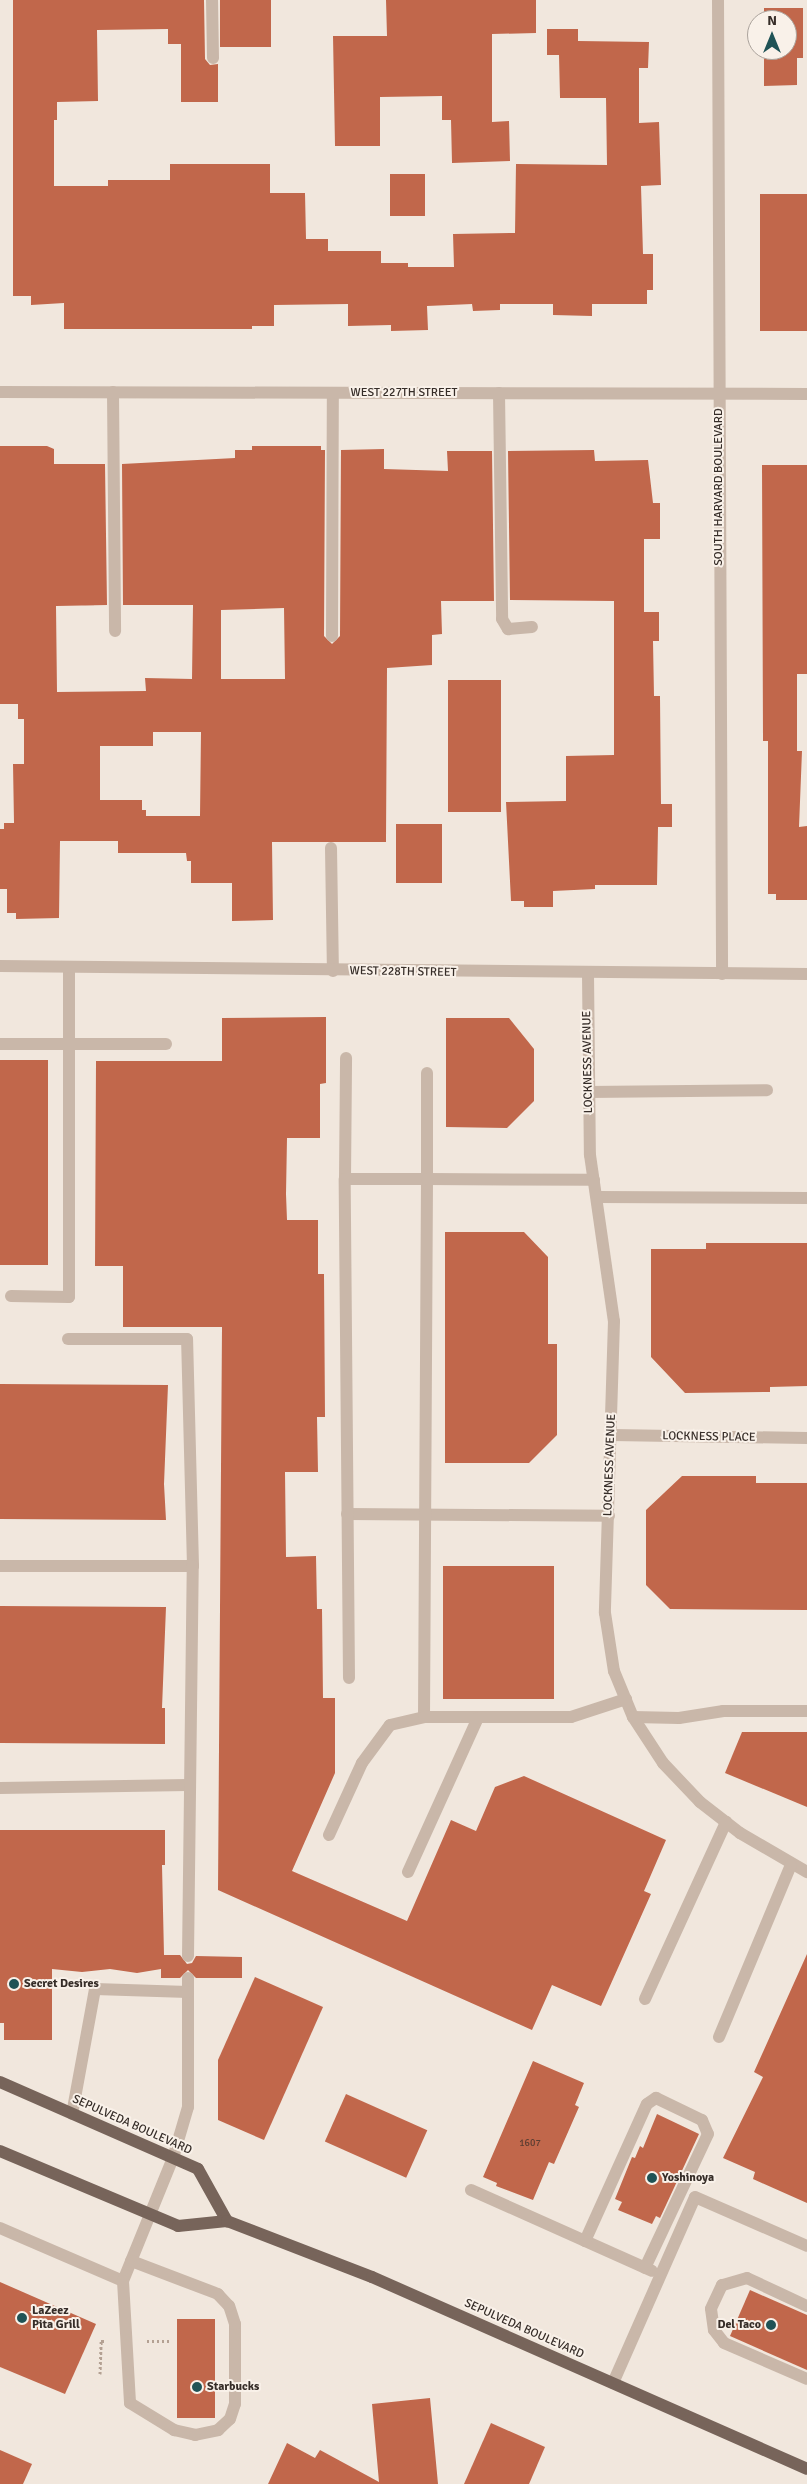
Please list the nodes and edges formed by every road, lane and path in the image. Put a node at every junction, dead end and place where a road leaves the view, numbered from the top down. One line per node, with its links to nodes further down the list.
1 (212, 0): 3 (street)
2 (718, 0): 8 (street, SOUTH HARVARD BOULEVARD)
3 (213, 58)
4 (0, 392): 5 (street, WEST 227TH STREET)
5 (113, 392): 6 (street, WEST 227TH STREET); 11 (street)
6 (333, 393): 7 (street, WEST 227TH STREET); 12 (street)
7 (499, 393): 8 (street, WEST 227TH STREET); 10 (street)
8 (719, 393): 9 (street, WEST 227TH STREET); 18 (street, SOUTH HARVARD BOULEVARD)
9 (807, 394)
10 (532, 627)
11 (115, 631)
12 (332, 636)
13 (331, 848): 16 (street)
14 (0, 966): 15 (street, WEST 228TH STREET)
15 (69, 967): 16 (street, WEST 228TH STREET); 21 (street)
16 (333, 971): 17 (street, WEST 228TH STREET)
17 (588, 974): 18 (street, WEST 228TH STREET); 26 (street, LOCKNESS AVENUE)
18 (722, 974): 19 (street, WEST 228TH STREET)
19 (807, 974)
20 (0, 1044): 21 (street)
21 (69, 1044): 22 (street); 32 (street)
22 (166, 1044)
23 (346, 1058): 27 (street)
24 (427, 1073): 28 (street)
25 (767, 1090): 26 (street)
26 (588, 1092): 29 (street, LOCKNESS AVENUE)
27 (345, 1179): 28 (street); 36 (street)
28 (427, 1179): 29 (street); 37 (street)
29 (594, 1180): 30 (street, LOCKNESS AVENUE)
30 (597, 1197): 31 (street); 34 (street, LOCKNESS AVENUE)
31 (807, 1198)
32 (11, 1296)
33 (68, 1340): 40 (street)
34 (612, 1435): 35 (street, LOCKNESS PLACE); 38 (street, LOCKNESS AVENUE)
35 (807, 1438)
36 (347, 1514): 37 (street); 41 (street)
37 (425, 1514): 38 (street); 44 (street)
38 (609, 1516): 42 (street, LOCKNESS AVENUE)
39 (0, 1566): 40 (street)
40 (193, 1566): 47 (street)
41 (349, 1678)
42 (626, 1699): 45 (street, LOCKNESS AVENUE); 46 (street)
43 (807, 1711): 45 (street)
44 (424, 1717): 46 (street); 50 (street)
45 (633, 1717): 49 (street, LOCKNESS AVENUE)
46 (478, 1718): 52 (street)
47 (188, 1785): 48 (street); 54 (street)
48 (0, 1788)
49 (726, 1822): 51 (street, LOCKNESS AVENUE); 57 (street)
50 (329, 1835)
51 (791, 1865): 53 (street, LOCKNESS AVENUE); 58 (street)
52 (408, 1872)
53 (807, 1872)
54 (188, 1956)
55 (188, 1978): 56 (street)
56 (188, 1992): 60 (street); 62 (street)
57 (645, 1999)
58 (719, 2037)
59 (0, 2082): 60 (main road, SEPULVEDA BOULEVARD)
60 (72, 2114): 62 (main road, SEPULVEDA BOULEVARD)
61 (0, 2152): 64 (main road, SEPULVEDA BOULEVARD)
62 (173, 2158): 64 (street); 65 (main road, SEPULVEDA BOULEVARD)
63 (471, 2190): 67 (street)
64 (150, 2214): 65 (main road, SEPULVEDA BOULEVARD); 69 (street)
65 (227, 2222): 75 (main road, SEPULVEDA BOULEVARD)
66 (0, 2228): 72 (street)
67 (585, 2241): 70 (street); 70 (street)
68 (807, 2246): 71 (street)
69 (131, 2261): 72 (street); 72 (street)
70 (645, 2268): 71 (street)
71 (661, 2275): 75 (street)
72 (123, 2281)
73 (807, 2306): 74 (street)
74 (807, 2379)
75 (613, 2383): 76 (main road, SEPULVEDA BOULEVARD)
76 (807, 2469)

